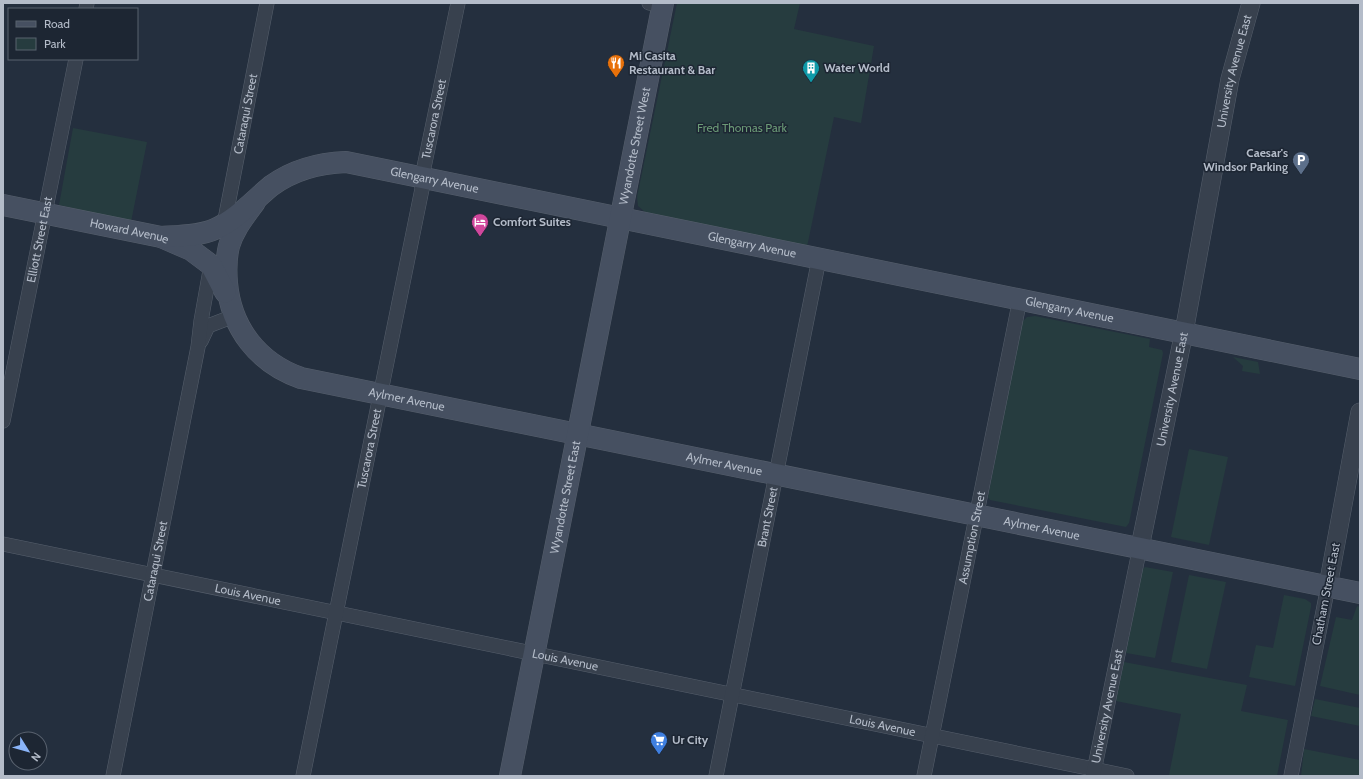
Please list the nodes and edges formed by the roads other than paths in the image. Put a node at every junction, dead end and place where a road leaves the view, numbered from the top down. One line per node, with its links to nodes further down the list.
1 (267, 3): 11 (street, Cataraqui Street)
2 (458, 3): 6 (street, Tuscarora Street)
3 (1251, 3): 17 (street, University Avenue East)
4 (658, 4): 10 (main road, Wyandotte Street West)
5 (76, 60): 9 (street, Elliott Street East)
6 (422, 178): 7 (main road, Glengarry Avenue); 10 (main road, Glengarry Avenue); 20 (street, Tuscarora Street)
7 (255, 202): 11 (main road, Glengarry Avenue); 16 (main road, Aylmer Avenue)
8 (3, 205): 9 (main road, Howard Avenue)
9 (44, 213): 12 (main road, Howard Avenue); 22 (street, Elliott Street East)
10 (620, 218): 13 (main road, Glengarry Avenue); 23 (main road, Wyandotte Street East)
11 (224, 225): 12 (main road, Glengarry Avenue)
12 (161, 237): 14 (main road, Howard Avenue)
13 (819, 259): 15 (main road, Glengarry Avenue); 24 (street, Brant Street)
14 (211, 265): 16 (main road, Howard Avenue); 18 (street, Cataraqui Street)
15 (1020, 299): 17 (main road, Glengarry Avenue); 25 (street, Assumption Street)
16 (232, 308): 18 (street, Cataraqui Street); 20 (main road, Aylmer Avenue)
17 (1184, 332): 19 (main road, Glengarry Avenue); 27 (street, University Avenue East)
18 (198, 347): 28 (street, Cataraqui Street)
19 (1360, 369)
20 (381, 394): 23 (main road, Aylmer Avenue); 31 (street, Tuscarora Street)
21 (1360, 412): 29 (street, Chatham Street East)
22 (3, 421)
23 (578, 434): 24 (main road, Aylmer Avenue); 32 (main road, Wyandotte Street East)
24 (776, 474): 25 (main road, Aylmer Avenue); 33 (street, Brant Street)
25 (977, 515): 27 (main road, Aylmer Avenue); 34 (street, Assumption Street)
26 (3, 544): 28 (street, Louis Avenue)
27 (1140, 547): 29 (main road, Aylmer Avenue); 35 (street, University Avenue East)
28 (153, 575): 31 (street, Louis Avenue); 36 (street, Cataraqui Street)
29 (1328, 586): 30 (main road, Aylmer Avenue); 42 (street, Chatham Street East)
30 (1360, 593)
31 (336, 613): 32 (street, Louis Avenue); 37 (street, Tuscarora Street)
32 (534, 654): 33 (street, Louis Avenue); 38 (main road, Wyandotte Street East)
33 (732, 694): 34 (street, Louis Avenue); 39 (street, Brant Street)
34 (932, 736): 35 (street, Louis Avenue); 40 (street, Assumption Street)
35 (1094, 773): 41 (street, Louis Avenue)
36 (113, 776)
37 (303, 776)
38 (510, 776)
39 (716, 776)
40 (924, 776)
41 (1127, 776)
42 (1291, 776)

